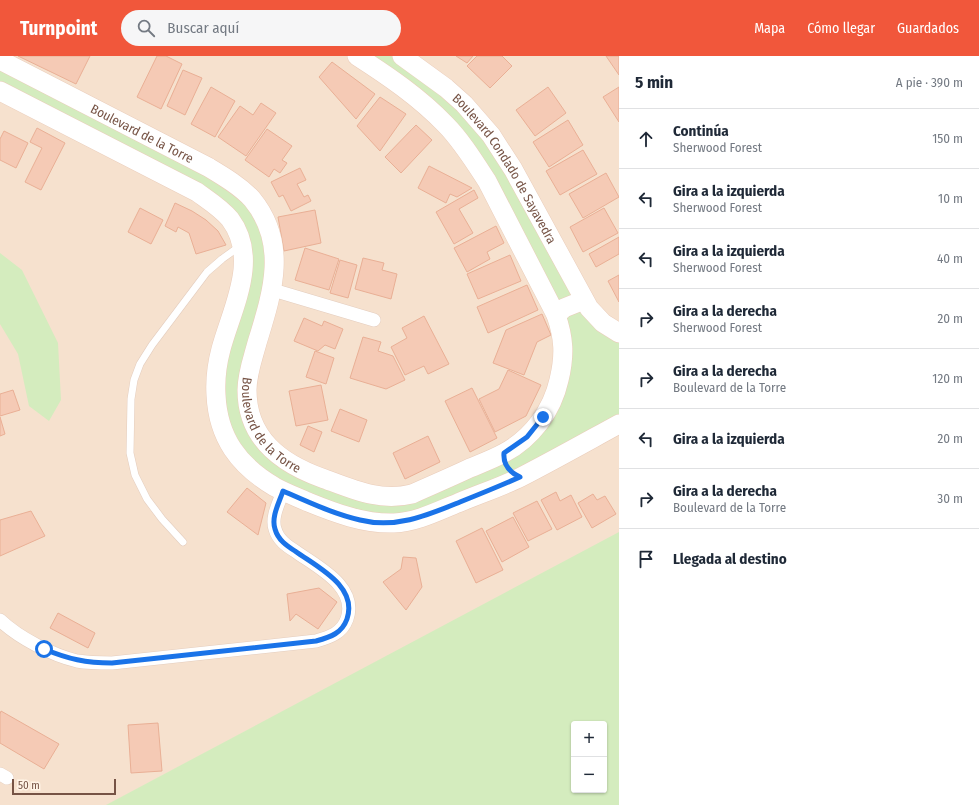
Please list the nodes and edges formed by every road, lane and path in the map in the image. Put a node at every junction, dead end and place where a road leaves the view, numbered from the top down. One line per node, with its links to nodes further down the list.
1 (357, 56): 10 (street, Boulevard Condado de Sayavedra)
2 (402, 56): 9 (street, Boulevard Condado de Sayavedra)
3 (0, 60): 5 (street, Boulevard de la Torre)
4 (0, 91): 6 (street)
5 (208, 168): 6 (street); 8 (street, Boulevard de la Torre)
6 (196, 192): 7 (street)
7 (242, 245): 16 (street); 17 (lane)
8 (273, 290): 11 (street); 14 (street, Boulevard de la Torre)
9 (584, 300): 10 (street); 12 (street)
10 (556, 314): 14 (street, Boulevard de la Torre)
11 (374, 320)
12 (619, 333)
13 (619, 424): 15 (street)
14 (504, 453): 15 (street)
15 (520, 477): 16 (street)
16 (283, 491): 18 (street)
17 (183, 542)
18 (0, 620)

